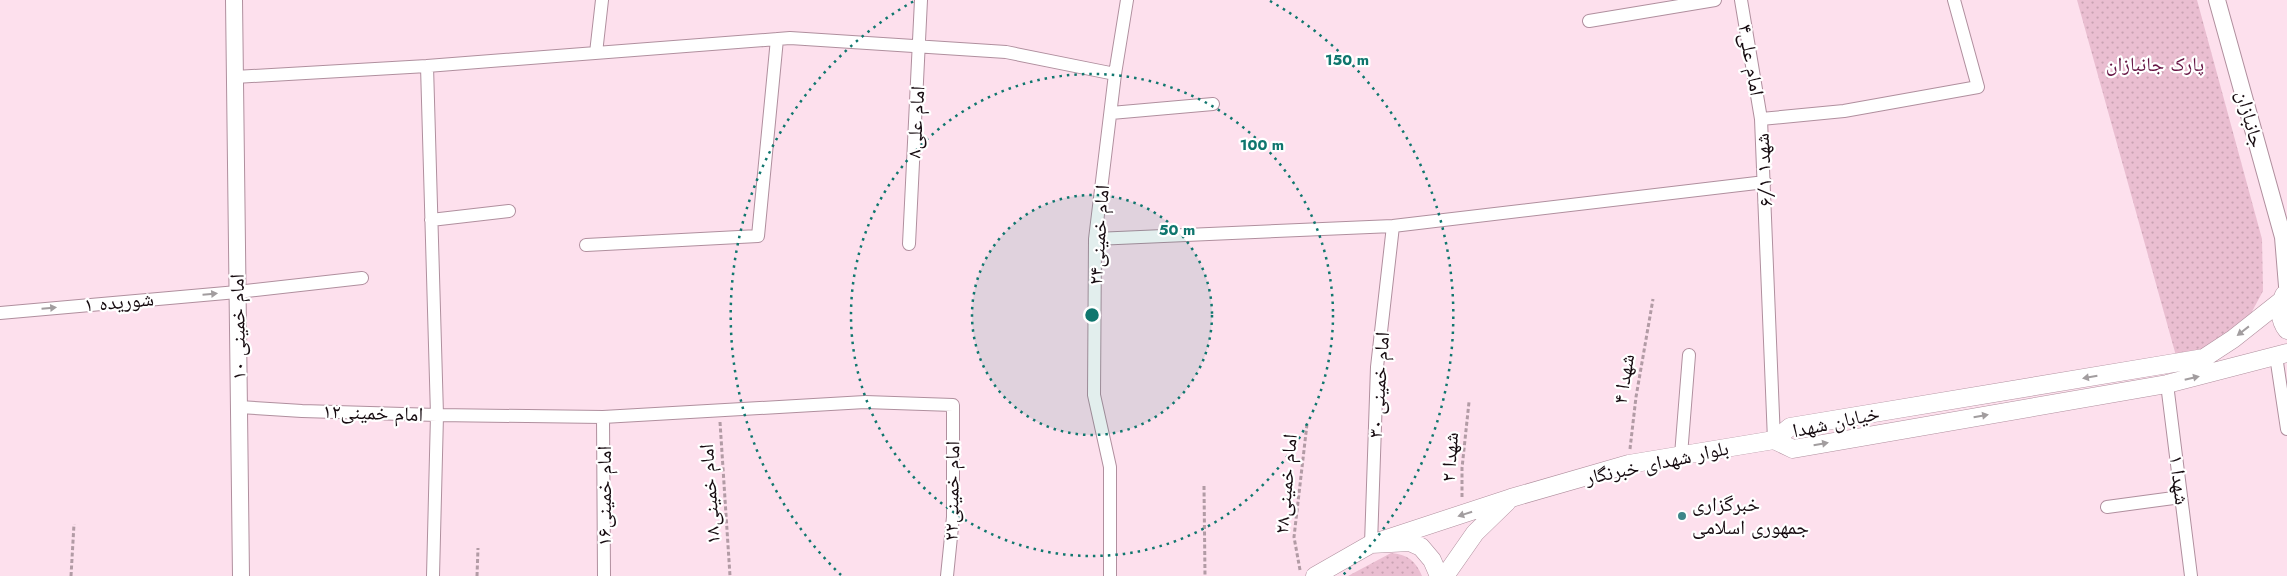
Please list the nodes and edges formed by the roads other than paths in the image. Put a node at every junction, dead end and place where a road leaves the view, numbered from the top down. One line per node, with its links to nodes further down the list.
1 (234, 0): 15 (street, امام خمینی ۱۰)
2 (602, 0): 12 (street)
3 (921, 0): 11 (street, امام علی۸)
4 (1127, 0): 14 (street, امام خمینی۲۴)
5 (1715, 0): 9 (street)
6 (1741, 0): 18 (street, امام علی۴)
7 (1954, 0): 18 (street, شهد۱ ۶/۱)
8 (2218, 0): 24 (street, جانبازان)
9 (1589, 21)
10 (777, 39): 11 (street); 12 (street); 26 (street)
11 (920, 46): 14 (street); 25 (street, امام علی۸)
12 (596, 53): 13 (street)
13 (427, 66): 15 (street); 21 (street)
14 (1115, 74): 17 (street, امام خمینی۲۴)
15 (235, 77): 28 (street, امام خمینی ۱۰)
16 (1213, 104): 17 (street)
17 (1111, 113): 23 (street, امام خمینی۲۴)
18 (1761, 119): 19 (street, شهد۱ ۶/۱)
19 (1765, 182): 22 (street); 41 (street, شهد۱ ۶/۱)
20 (509, 211): 21 (street)
21 (431, 220): 37 (street)
22 (1393, 226): 23 (street); 46 (street, امام خمینی ۳۰)
23 (1095, 239): 51 (street, امام خمینی۲۴)
24 (2285, 240): 29 (street, جانبازان)
25 (909, 244)
26 (586, 245)
27 (362, 278): 28 (street, شوریده ۱)
28 (238, 292): 30 (street, شوریده ۱, one-way to 28); 36 (street, امام خمینی ۱۰)
29 (2285, 292): 31 (main road); 35 (main road, خیابان شهدا, one-way to 35)
30 (0, 313)
31 (2287, 330)
32 (1689, 355): 42 (street)
33 (2281, 355): 34 (main road, خیابان شهدا, one-way to 33); 40 (street)
34 (2167, 384): 39 (main road, خیابان شهدا, one-way to 34); 43 (street, شهدا ۱)
35 (1929, 404): 39 (main road); 41 (main road, خیابان شهدا)
36 (239, 407): 37 (street, امام خمینی۱۲); 47 (street, امام خمینی ۱۰)
37 (437, 415): 38 (street); 48 (street, امام خمینی۱۲)
38 (603, 417): 49 (street, امام خمینی۱۶); 50 (street, امام خمینی۲۲)
39 (1932, 424): 41 (main road, خیابان شهدا, one-way to 39)
40 (2287, 429)
41 (1774, 440): 42 (main road, بلوار شهدای خبرنگار)
42 (1681, 455): 44 (main road, بلوار شهدای خبرنگار)
43 (2181, 497): 45 (street); 55 (street, شهدا ۱)
44 (1512, 498): 46 (main road, بلوار شهدای خبرنگار, one-way to 46); 54 (main road, بلوار شهدای خبرنگار)
45 (2107, 507)
46 (1371, 544): 52 (main road); 53 (main road)
47 (240, 576)
48 (434, 576)
49 (604, 576)
50 (947, 576)
51 (1110, 576)
52 (1311, 576)
53 (1439, 576)
54 (1445, 576)
55 (2191, 576)

